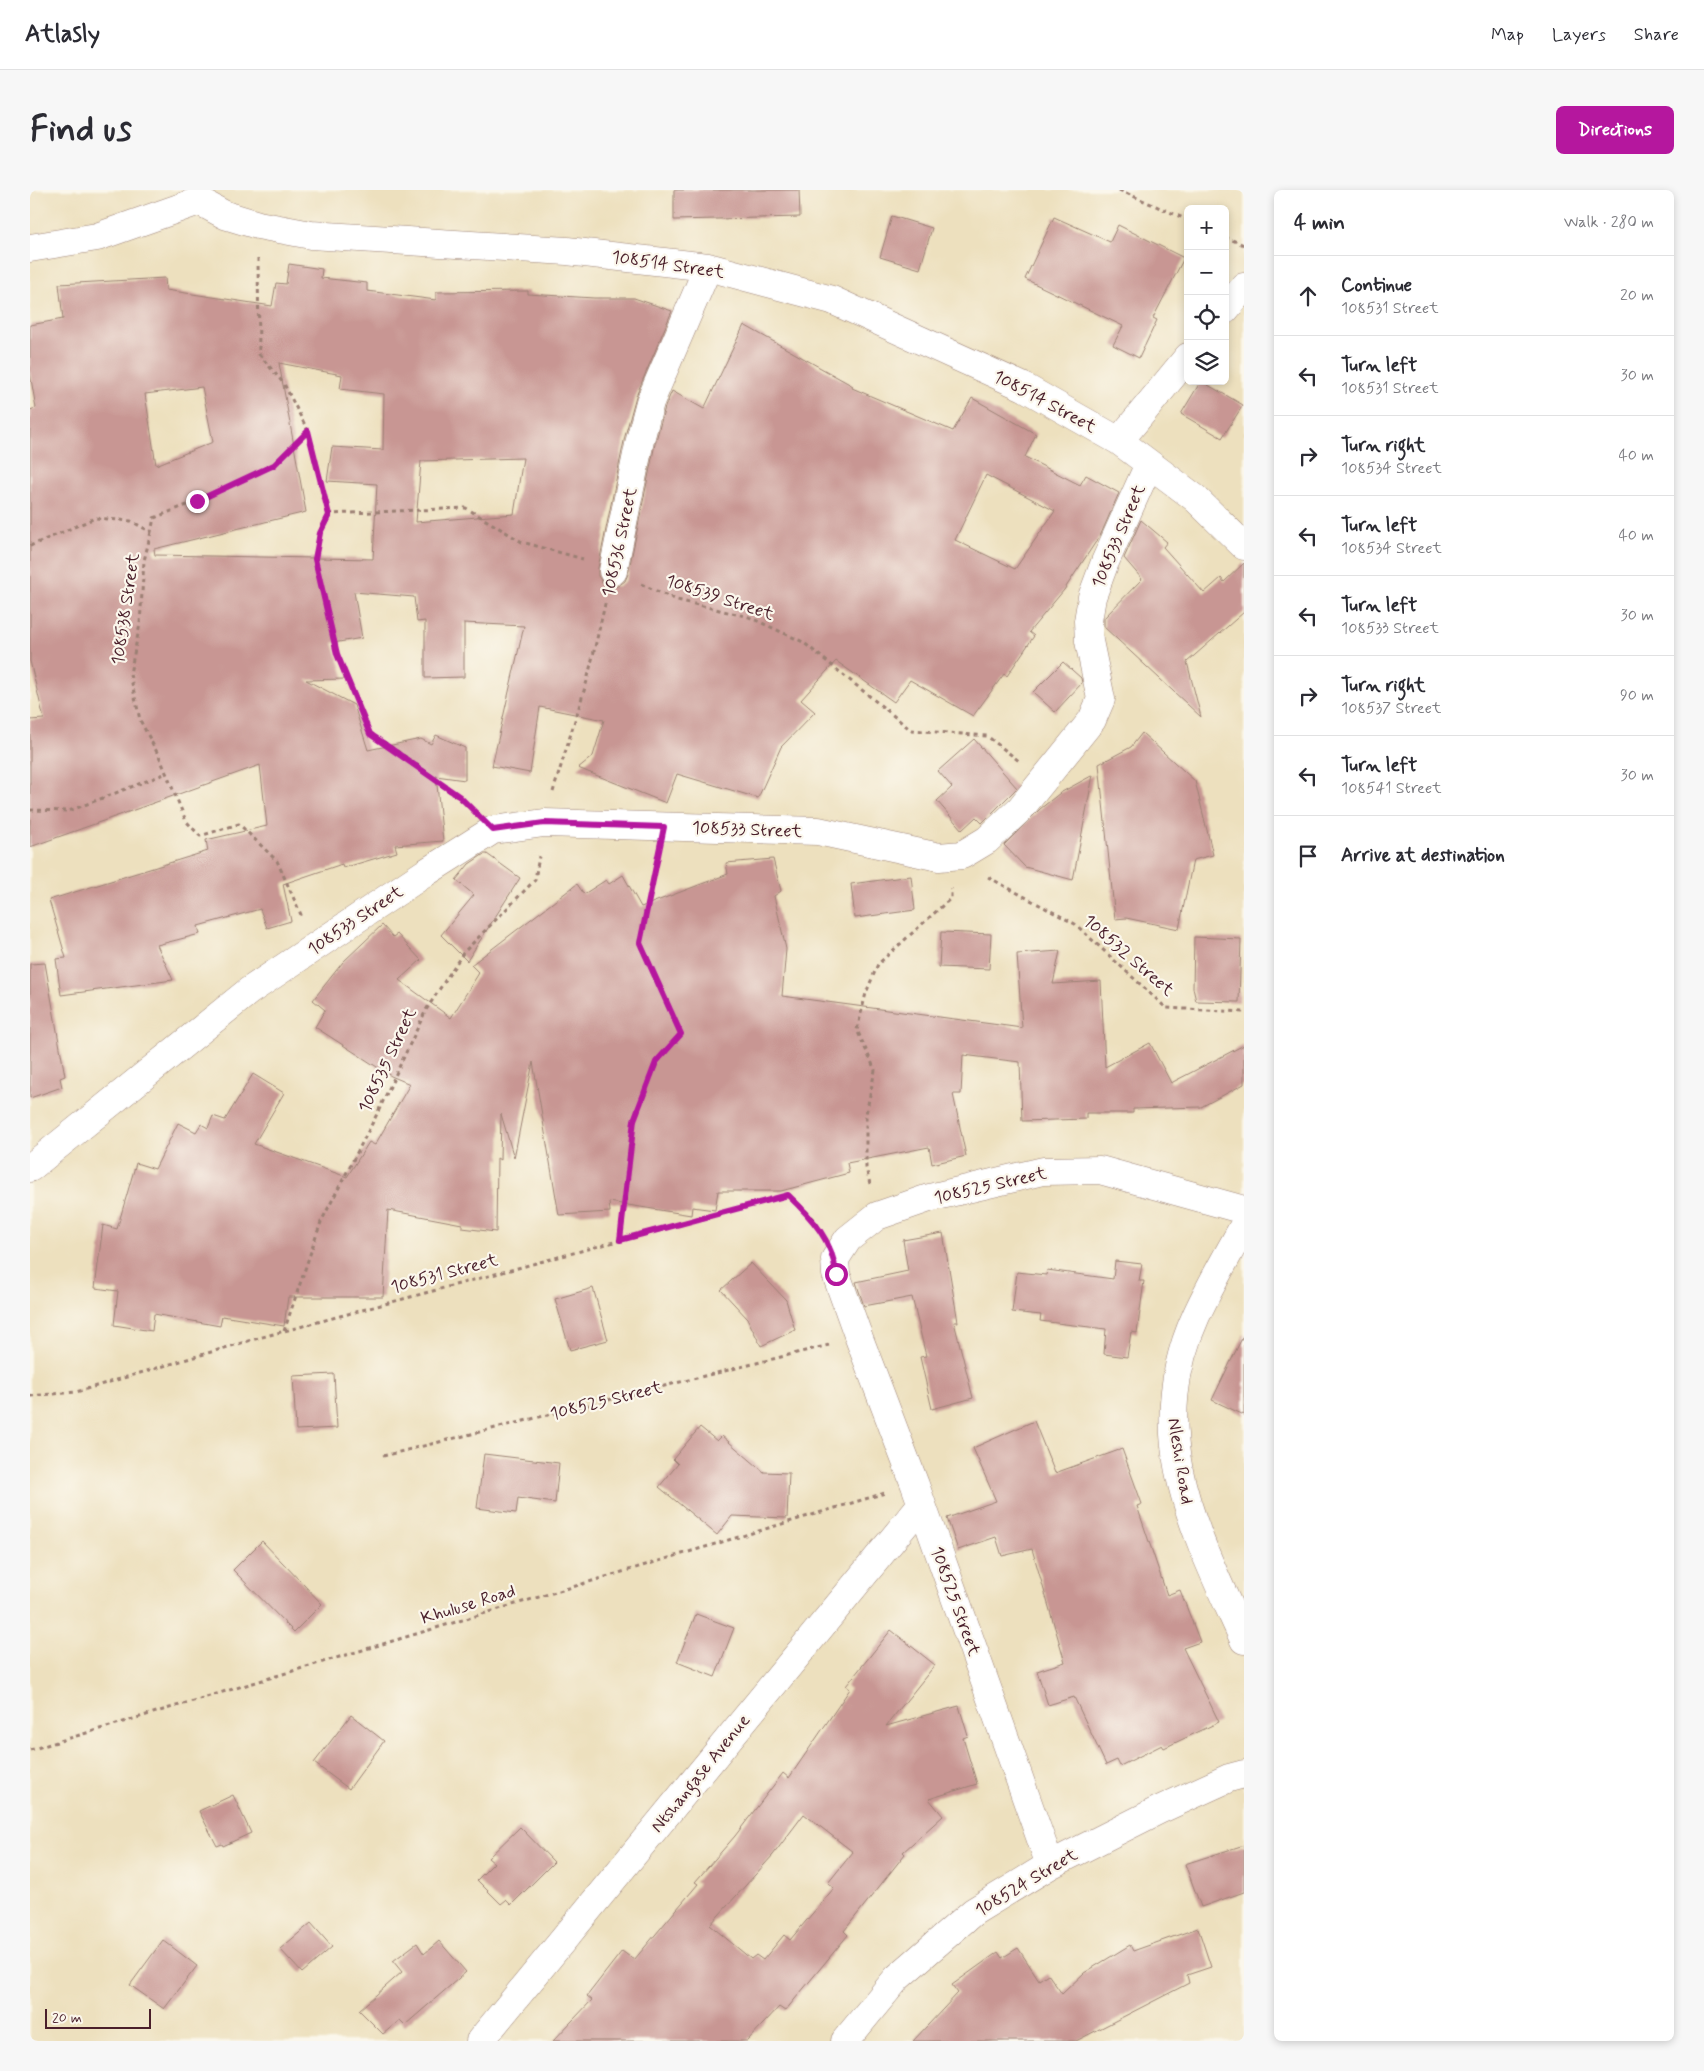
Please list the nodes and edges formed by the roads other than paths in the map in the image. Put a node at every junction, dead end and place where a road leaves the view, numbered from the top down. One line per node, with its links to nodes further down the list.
1 (196, 195): 2 (street, 108514 Street); 3 (street, 108514 Street)
2 (30, 248)
3 (708, 266): 7 (street, 108514 Street); 10 (street, 108536 Street)
4 (1244, 287): 5 (street)
5 (1229, 305)
6 (1184, 362): 7 (street)
7 (1119, 441): 8 (street, 108514 Street)
8 (1149, 464): 9 (street, 108514 Street); 11 (street, 108533 Street)
9 (1244, 546)
10 (613, 571)
11 (30, 1168)
12 (1244, 1210): 14 (street, 108525 Street)
13 (1244, 1225): 15 (street, Nleshi Road)
14 (918, 1495): 17 (street, 108525 Street); 18 (street, Ntshangase Avenue)
15 (1244, 1640)
16 (1244, 1774): 17 (street, 108524 Street)
17 (1050, 1865): 19 (street, 108524 Street)
18 (480, 2041)
19 (844, 2041)

